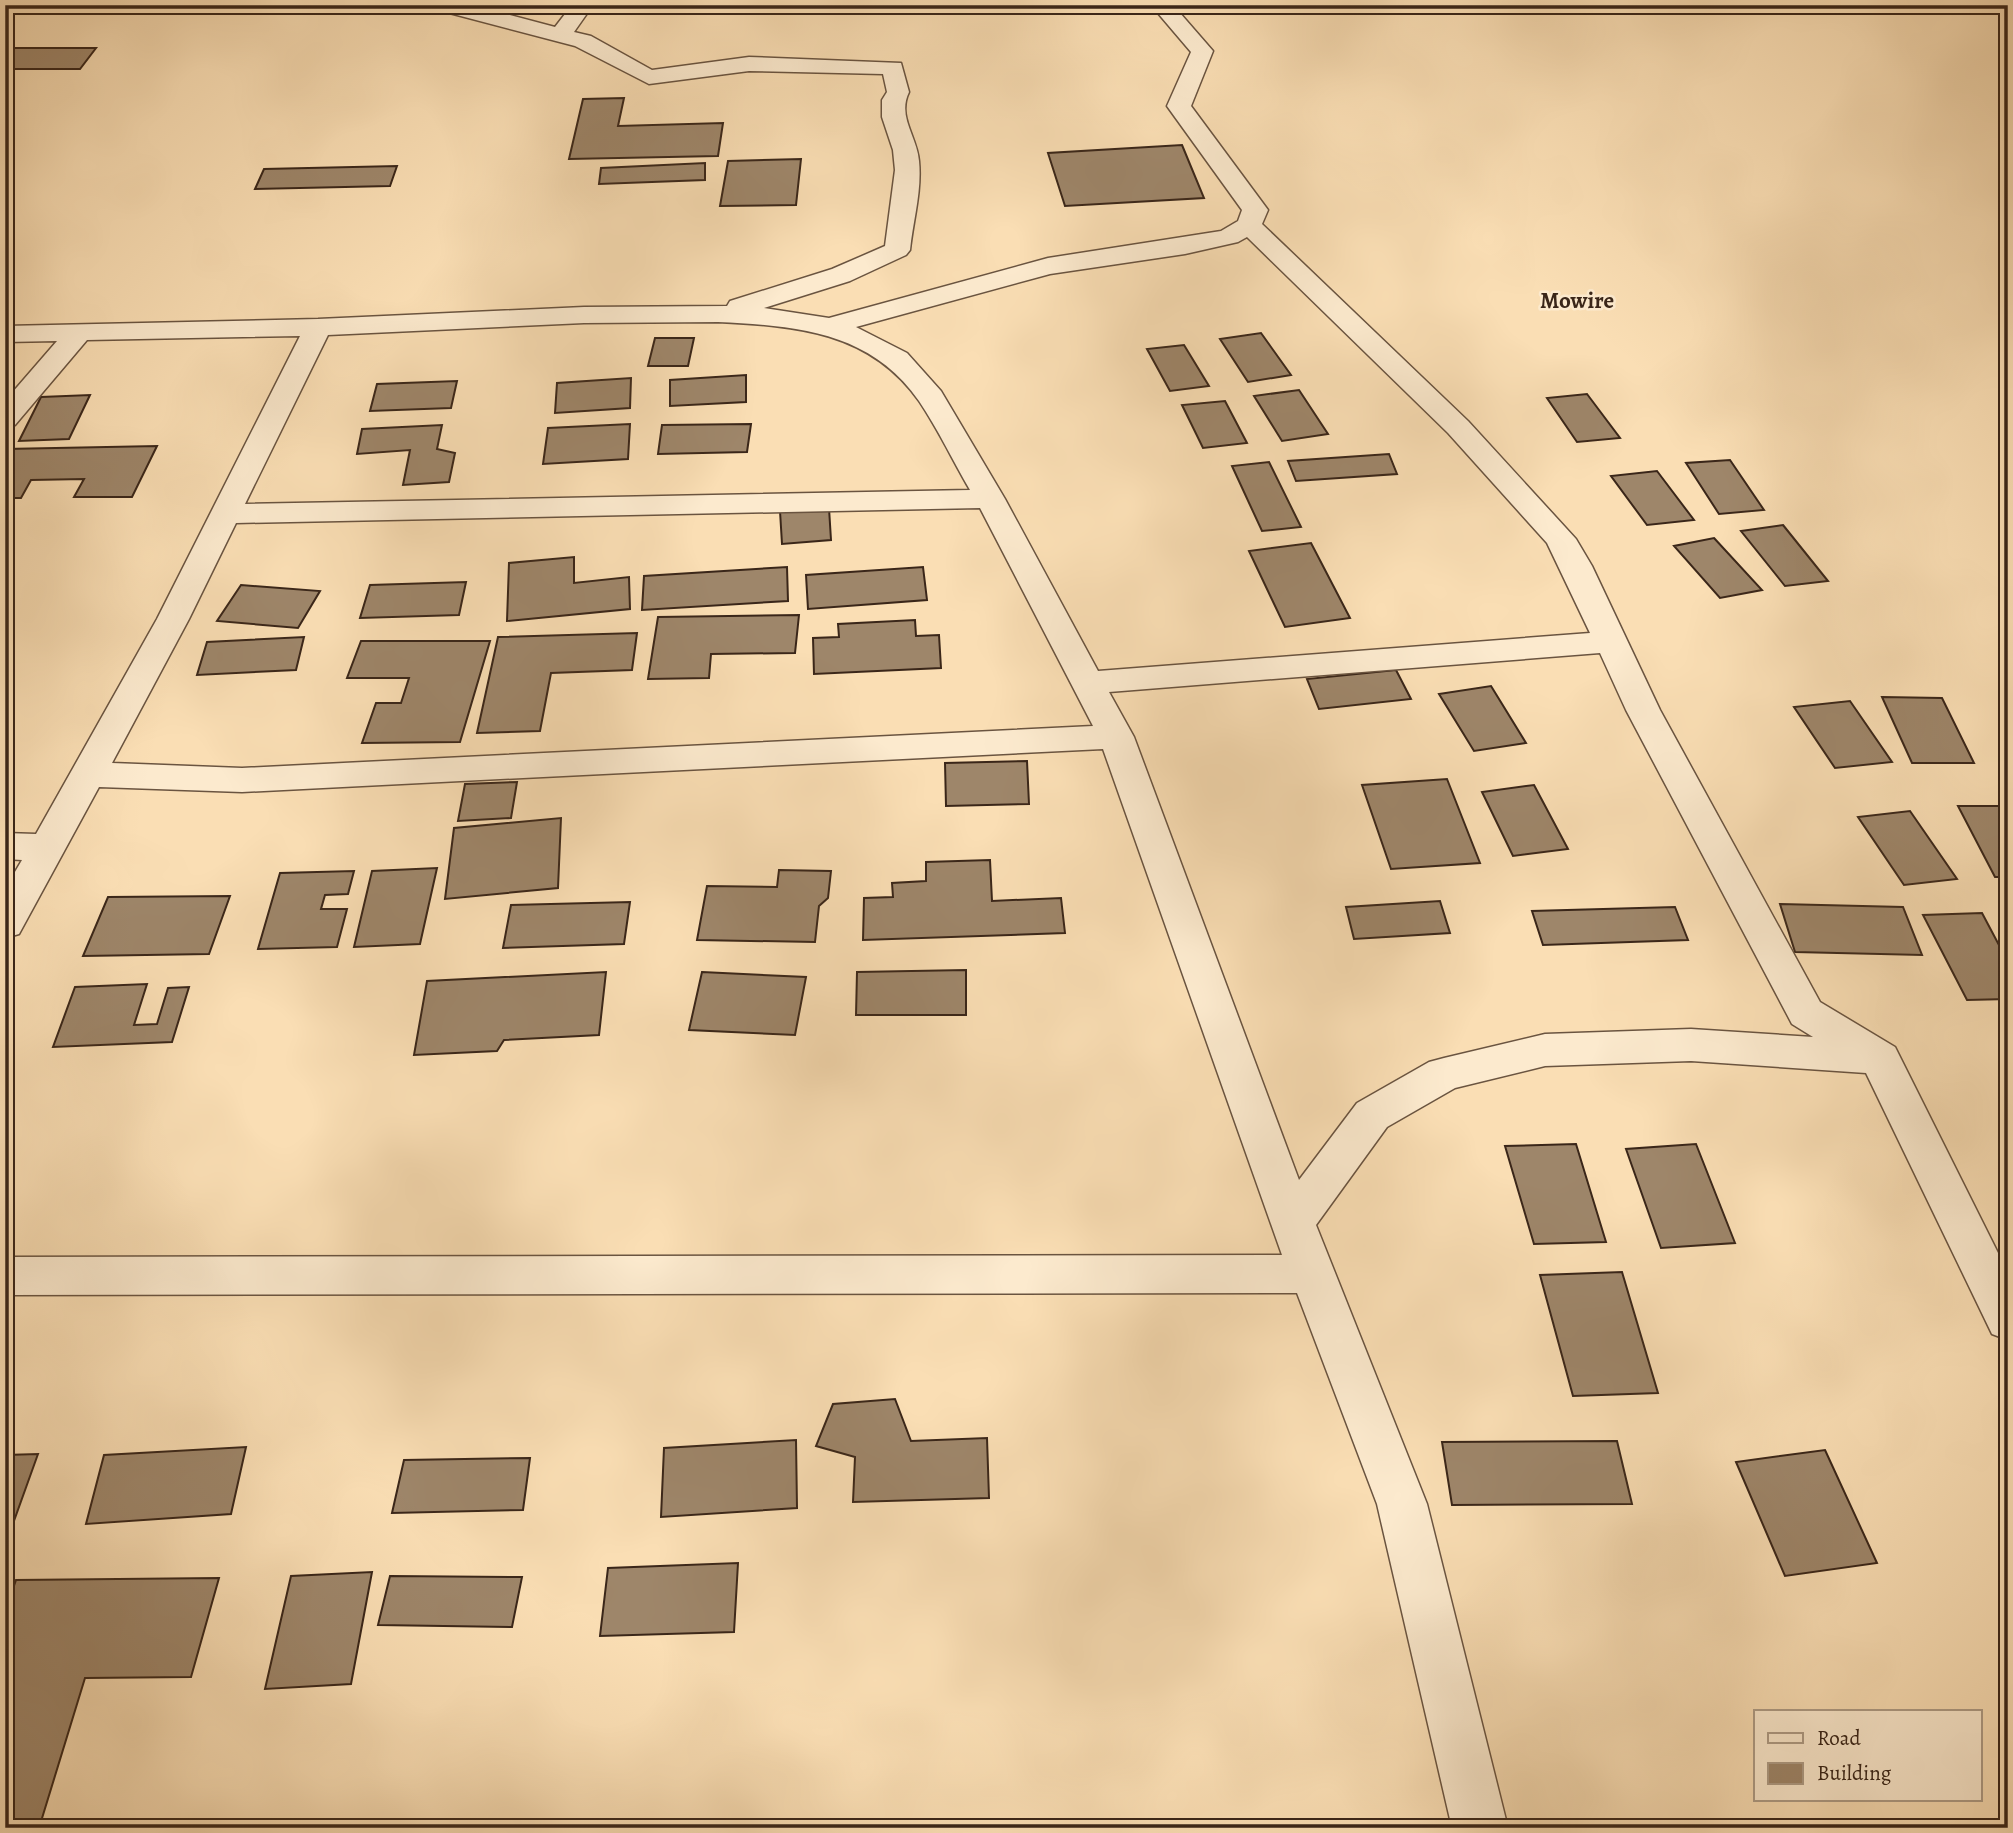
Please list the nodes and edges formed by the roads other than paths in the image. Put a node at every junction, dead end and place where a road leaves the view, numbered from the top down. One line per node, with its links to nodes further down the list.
1 (446, 5): 4 (street)
2 (583, 5): 4 (street)
3 (1161, 5): 5 (street)
4 (561, 36): 6 (street)
5 (1249, 225): 7 (street); 14 (street)
6 (718, 314): 7 (street); 8 (street)
7 (831, 326): 12 (street)
8 (317, 327): 9 (street); 13 (street)
9 (79, 333): 10 (street); 11 (street)
10 (5, 334)
11 (5, 419)
12 (990, 499): 13 (street); 15 (street)
13 (225, 514): 17 (street)
14 (1611, 642): 15 (street); 21 (street)
15 (1087, 683): 16 (street)
16 (1116, 737): 17 (street); 22 (street)
17 (88, 774): 19 (street)
18 (5, 846): 19 (street)
19 (48, 847): 20 (street)
20 (5, 924)
21 (1880, 1058): 22 (street); 25 (street)
22 (1293, 1223): 23 (street)
23 (1312, 1274): 24 (street); 26 (street)
24 (5, 1276)
25 (2008, 1320)
26 (1480, 1828)

